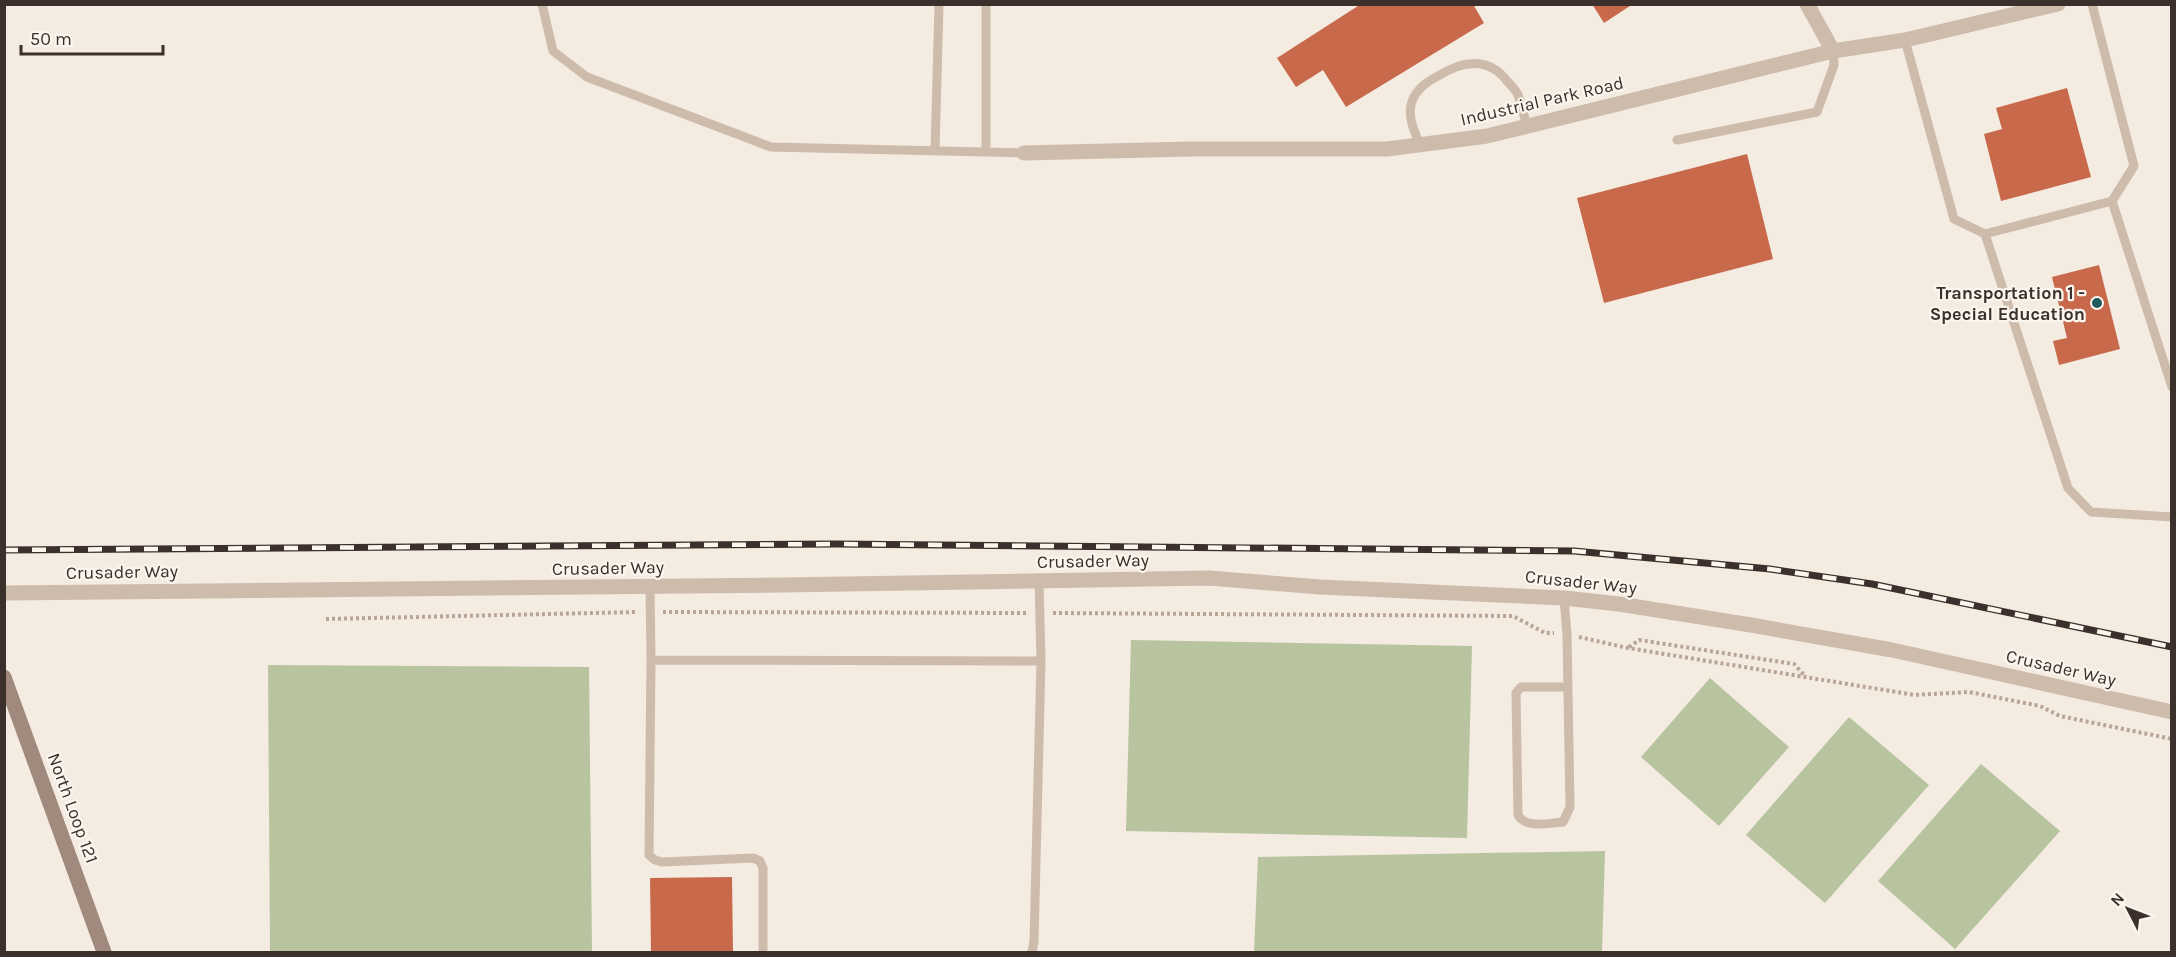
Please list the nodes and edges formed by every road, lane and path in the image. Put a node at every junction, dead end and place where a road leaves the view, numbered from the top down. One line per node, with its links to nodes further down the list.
1 (542, 4): 12 (lane)
2 (939, 4): 12 (lane)
3 (986, 4): 13 (lane)
4 (1807, 4): 8 (street)
5 (2058, 4): 7 (street, Industrial Park Road)
6 (2092, 4): 15 (lane)
7 (1905, 40): 8 (street, Industrial Park Road); 16 (lane)
8 (1833, 51): 9 (street, Industrial Park Road); 10 (lane)
9 (1527, 127): 11 (street, Industrial Park Road); 11 (lane)
10 (1677, 140)
11 (1420, 145): 14 (street, Industrial Park Road)
12 (935, 151): 13 (lane)
13 (986, 152): 14 (lane)
14 (1024, 153)
15 (2112, 201): 16 (lane); 17 (lane)
16 (1985, 234): 18 (lane)
17 (2172, 387)
18 (2172, 517)
19 (1039, 581): 20 (street, Crusader Way); 22 (street, Crusader Way); 24 (lane)
20 (650, 587): 21 (street, Crusader Way); 23 (lane)
21 (4, 593)
22 (1564, 598): 26 (lane); 33 (street, Crusader Way)
23 (650, 612): 24 (path); 25 (path); 28 (lane)
24 (1040, 613): 26 (path); 29 (lane)
25 (326, 619)
26 (1567, 635): 27 (path); 32 (lane)
27 (1628, 648): 31 (path); 31 (path)
28 (651, 660): 29 (lane); 36 (lane)
29 (1041, 661): 37 (lane)
30 (4, 677): 35 (main road, North Loop 121)
31 (1805, 677): 34 (path)
32 (1568, 687): 32 (lane)
33 (2172, 712)
34 (2172, 739)
35 (104, 952)
36 (763, 952)
37 (1032, 952)

